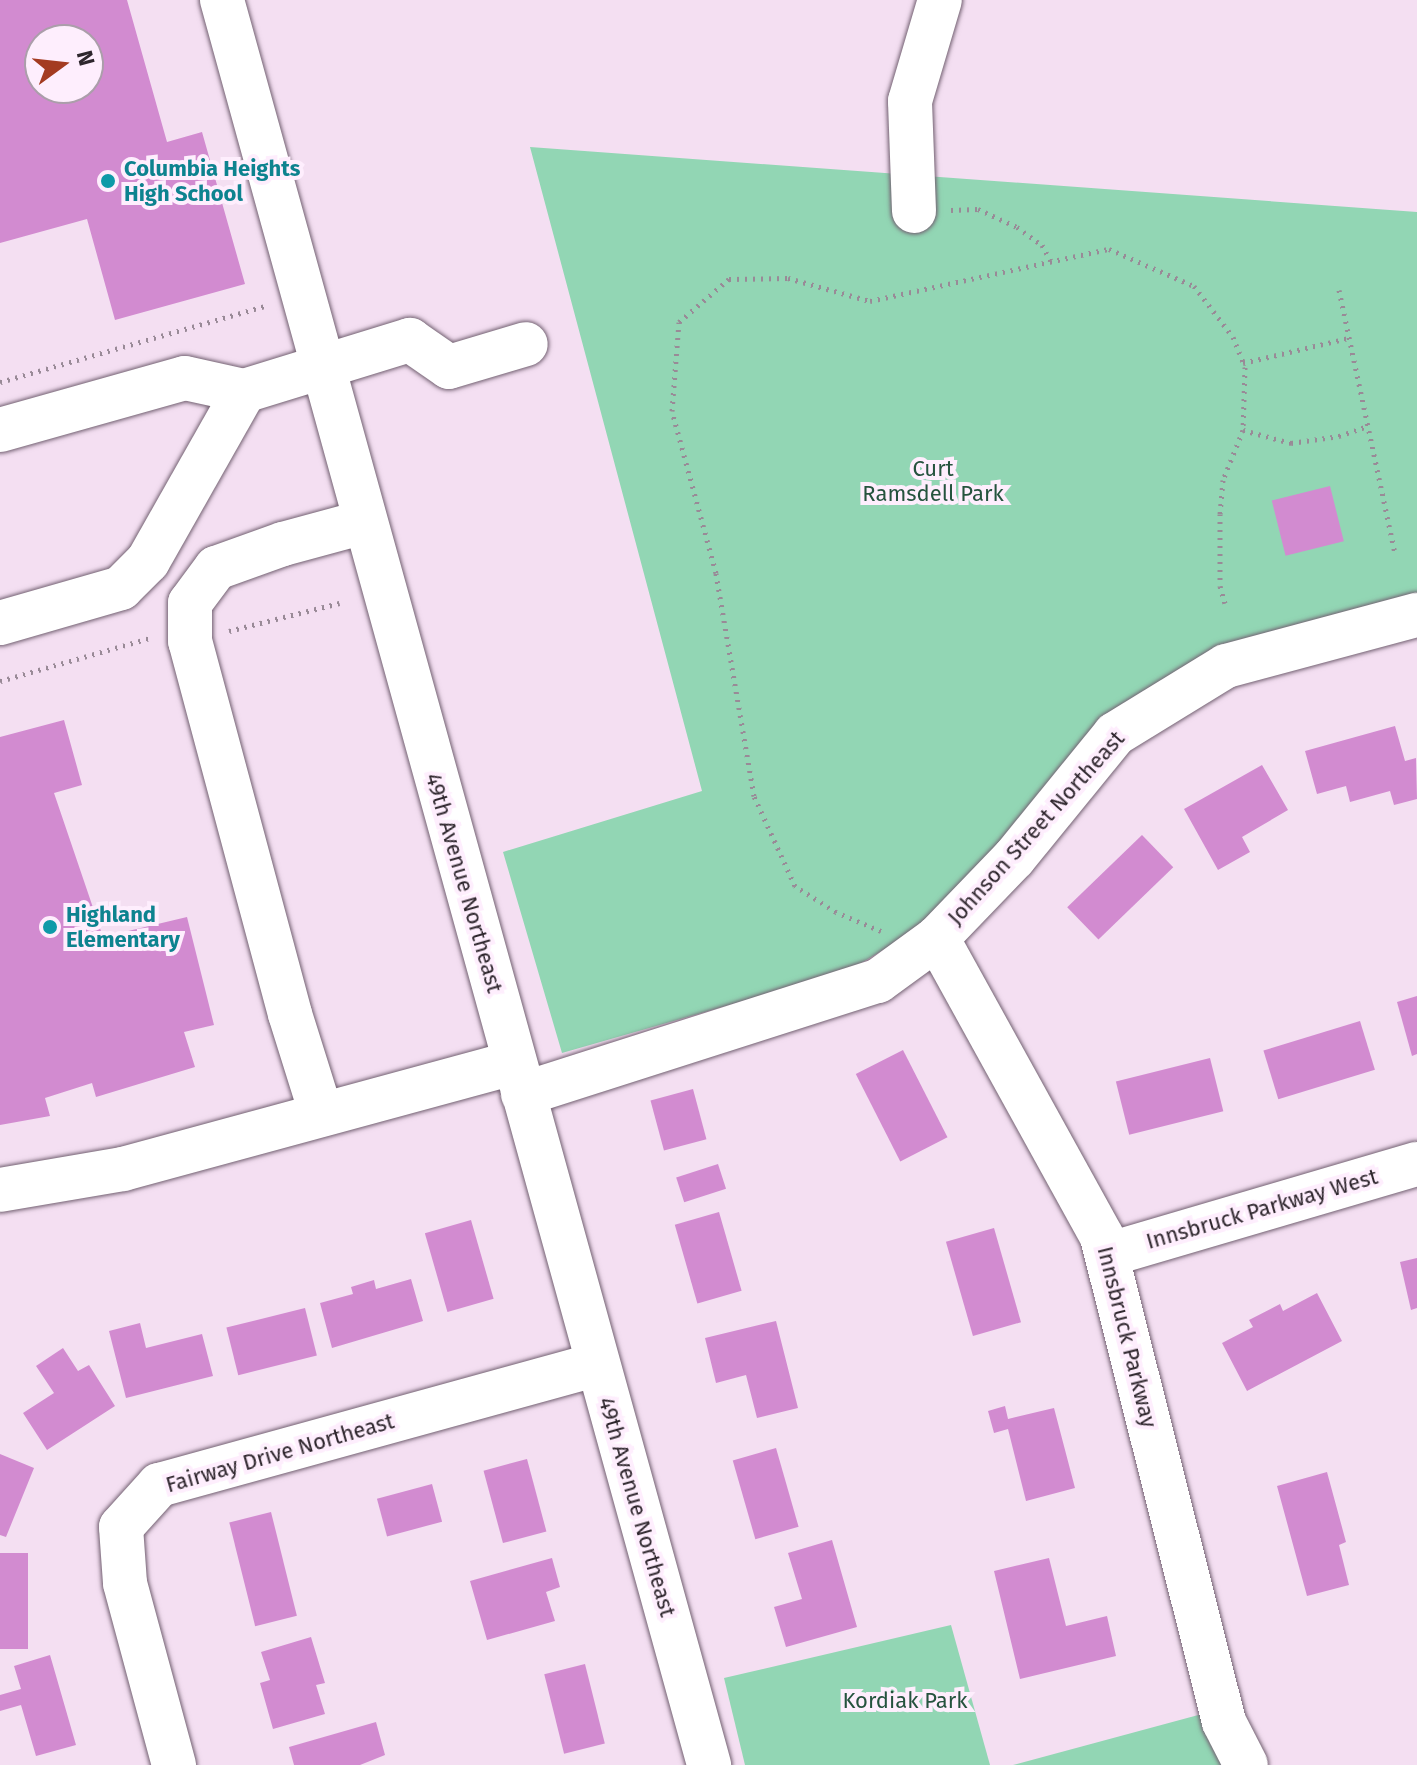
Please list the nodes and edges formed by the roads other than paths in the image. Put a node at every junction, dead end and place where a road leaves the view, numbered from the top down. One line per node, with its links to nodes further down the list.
1 (222, 0): 5 (street, 49th Avenue Northeast)
2 (940, 0): 3 (street)
3 (914, 211)
4 (526, 344): 5 (street)
5 (321, 368): 6 (street); 8 (street, 49th Avenue Northeast)
6 (244, 391): 7 (street); 10 (street)
7 (0, 430)
8 (364, 522): 12 (street, 49th Avenue Northeast); 13 (street)
9 (1417, 615): 11 (street, Johnson Street Northeast)
10 (0, 623)
11 (937, 938): 12 (street, Johnson Street Northeast); 16 (street, Innsbruck Parkway)
12 (519, 1078): 13 (street, Johnson Street Northeast); 17 (street, 49th Avenue Northeast)
13 (321, 1113): 15 (street, Johnson Street Northeast)
14 (1417, 1164): 16 (street, Innsbruck Parkway West)
15 (0, 1190)
16 (1107, 1255): 20 (street, Innsbruck Parkway)
17 (597, 1364): 18 (street, Fairway Drive Northeast); 19 (street, 49th Avenue Northeast)
18 (174, 1765)
19 (709, 1765)
20 (1246, 1765)

